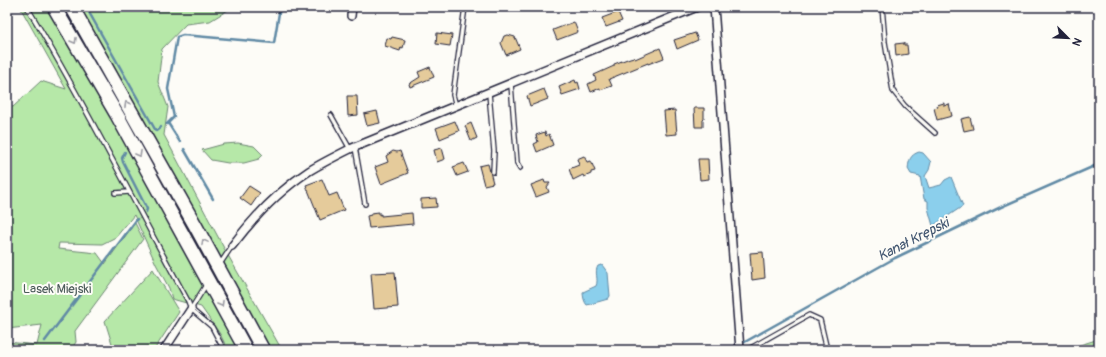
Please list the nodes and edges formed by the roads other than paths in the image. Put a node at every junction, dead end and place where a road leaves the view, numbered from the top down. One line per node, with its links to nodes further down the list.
1 (27, 7): 18 (lane)
2 (54, 7): 22 (highway, one-way to 22)
3 (72, 7): 22 (highway, one-way to 3)
4 (352, 7): 9 (street)
5 (465, 7): 12 (lane)
6 (697, 7): 10 (street)
7 (714, 7): 28 (street)
8 (882, 7): 14 (lane)
9 (351, 16)
10 (511, 83): 11 (street); 16 (lane)
11 (489, 92): 12 (street); 17 (lane)
12 (456, 106): 15 (street)
13 (331, 116): 15 (lane)
14 (935, 133)
15 (353, 148): 20 (lane); 21 (street)
16 (520, 168)
17 (494, 172)
18 (129, 192): 19 (lane); 23 (lane)
19 (115, 193)
20 (365, 204)
21 (232, 246): 22 (lane)
22 (213, 274): 23 (lane); 26 (highway, one-way to 26); 27 (highway)
23 (191, 309): 24 (street); 25 (lane)
24 (164, 350)
25 (224, 350)
26 (246, 350)
27 (263, 350)
28 (740, 350)
29 (747, 350): 30 (lane)
30 (827, 350)

